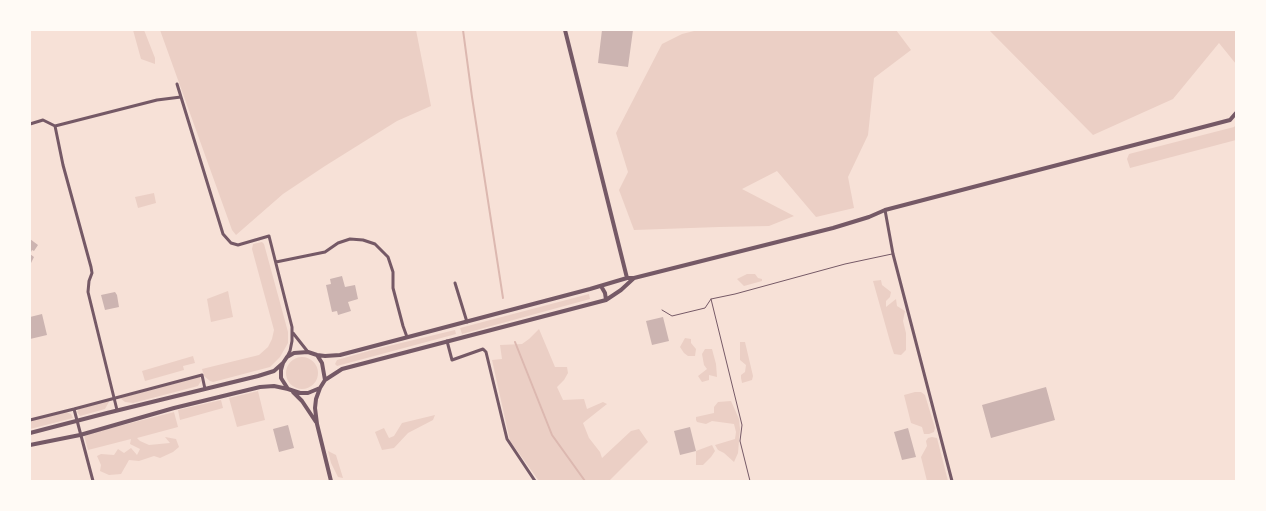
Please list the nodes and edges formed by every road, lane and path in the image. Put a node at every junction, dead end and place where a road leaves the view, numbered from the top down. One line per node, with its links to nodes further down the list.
1 (565, 30): 10 (street)
2 (177, 84): 3 (street)
3 (181, 97): 6 (street); 9 (street)
4 (1236, 113): 7 (street)
5 (30, 124): 6 (street)
6 (55, 126): 31 (street)
7 (885, 210): 8 (street); 11 (street)
8 (893, 254): 14 (lane); 44 (street)
9 (276, 262): 18 (street); 19 (street)
10 (627, 278): 11 (street); 13 (street)
11 (634, 278): 15 (street)
12 (455, 283): 17 (street)
13 (601, 286): 15 (street); 17 (street)
14 (711, 299): 16 (lane); 43 (lane)
15 (606, 300): 20 (street)
16 (662, 310)
17 (467, 322): 19 (street)
18 (292, 332): 21 (street); 23 (street)
19 (407, 337): 22 (street)
20 (447, 341): 26 (street); 42 (street)
21 (308, 352): 22 (street); 23 (street)
22 (317, 355): 26 (street)
23 (287, 357): 24 (street)
24 (283, 363): 25 (street); 30 (street)
25 (258, 376): 27 (street); 29 (street)
26 (325, 380): 28 (street)
27 (260, 387): 30 (street); 38 (street)
28 (320, 388): 30 (street); 36 (street)
29 (205, 389): 31 (street); 33 (street)
30 (290, 390): 36 (street)
31 (114, 398): 32 (street); 33 (street)
32 (74, 409): 34 (street); 35 (street)
33 (117, 410): 35 (street)
34 (30, 420)
35 (78, 421): 37 (street); 38 (street)
36 (317, 424): 41 (street)
37 (30, 433)
38 (80, 435): 39 (street); 40 (street)
39 (30, 445)
40 (93, 481)
41 (331, 481)
42 (535, 481)
43 (750, 481)
44 (952, 481)

